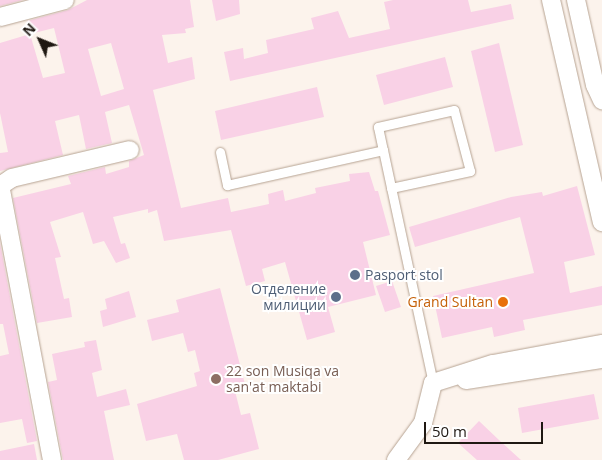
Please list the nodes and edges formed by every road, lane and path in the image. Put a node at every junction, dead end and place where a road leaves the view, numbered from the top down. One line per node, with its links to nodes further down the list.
1 (65, 0): 4 (street)
2 (551, 0): 10 (street)
3 (576, 0): 5 (street)
4 (0, 17)
5 (602, 100)
6 (130, 150): 14 (street)
7 (383, 150): 8 (lane); 9 (lane); 9 (lane)
8 (220, 152)
9 (391, 188): 13 (lane)
10 (602, 222)
11 (602, 344): 13 (street)
12 (602, 359): 13 (street)
13 (433, 384): 15 (street)
14 (52, 460)
15 (396, 460)

